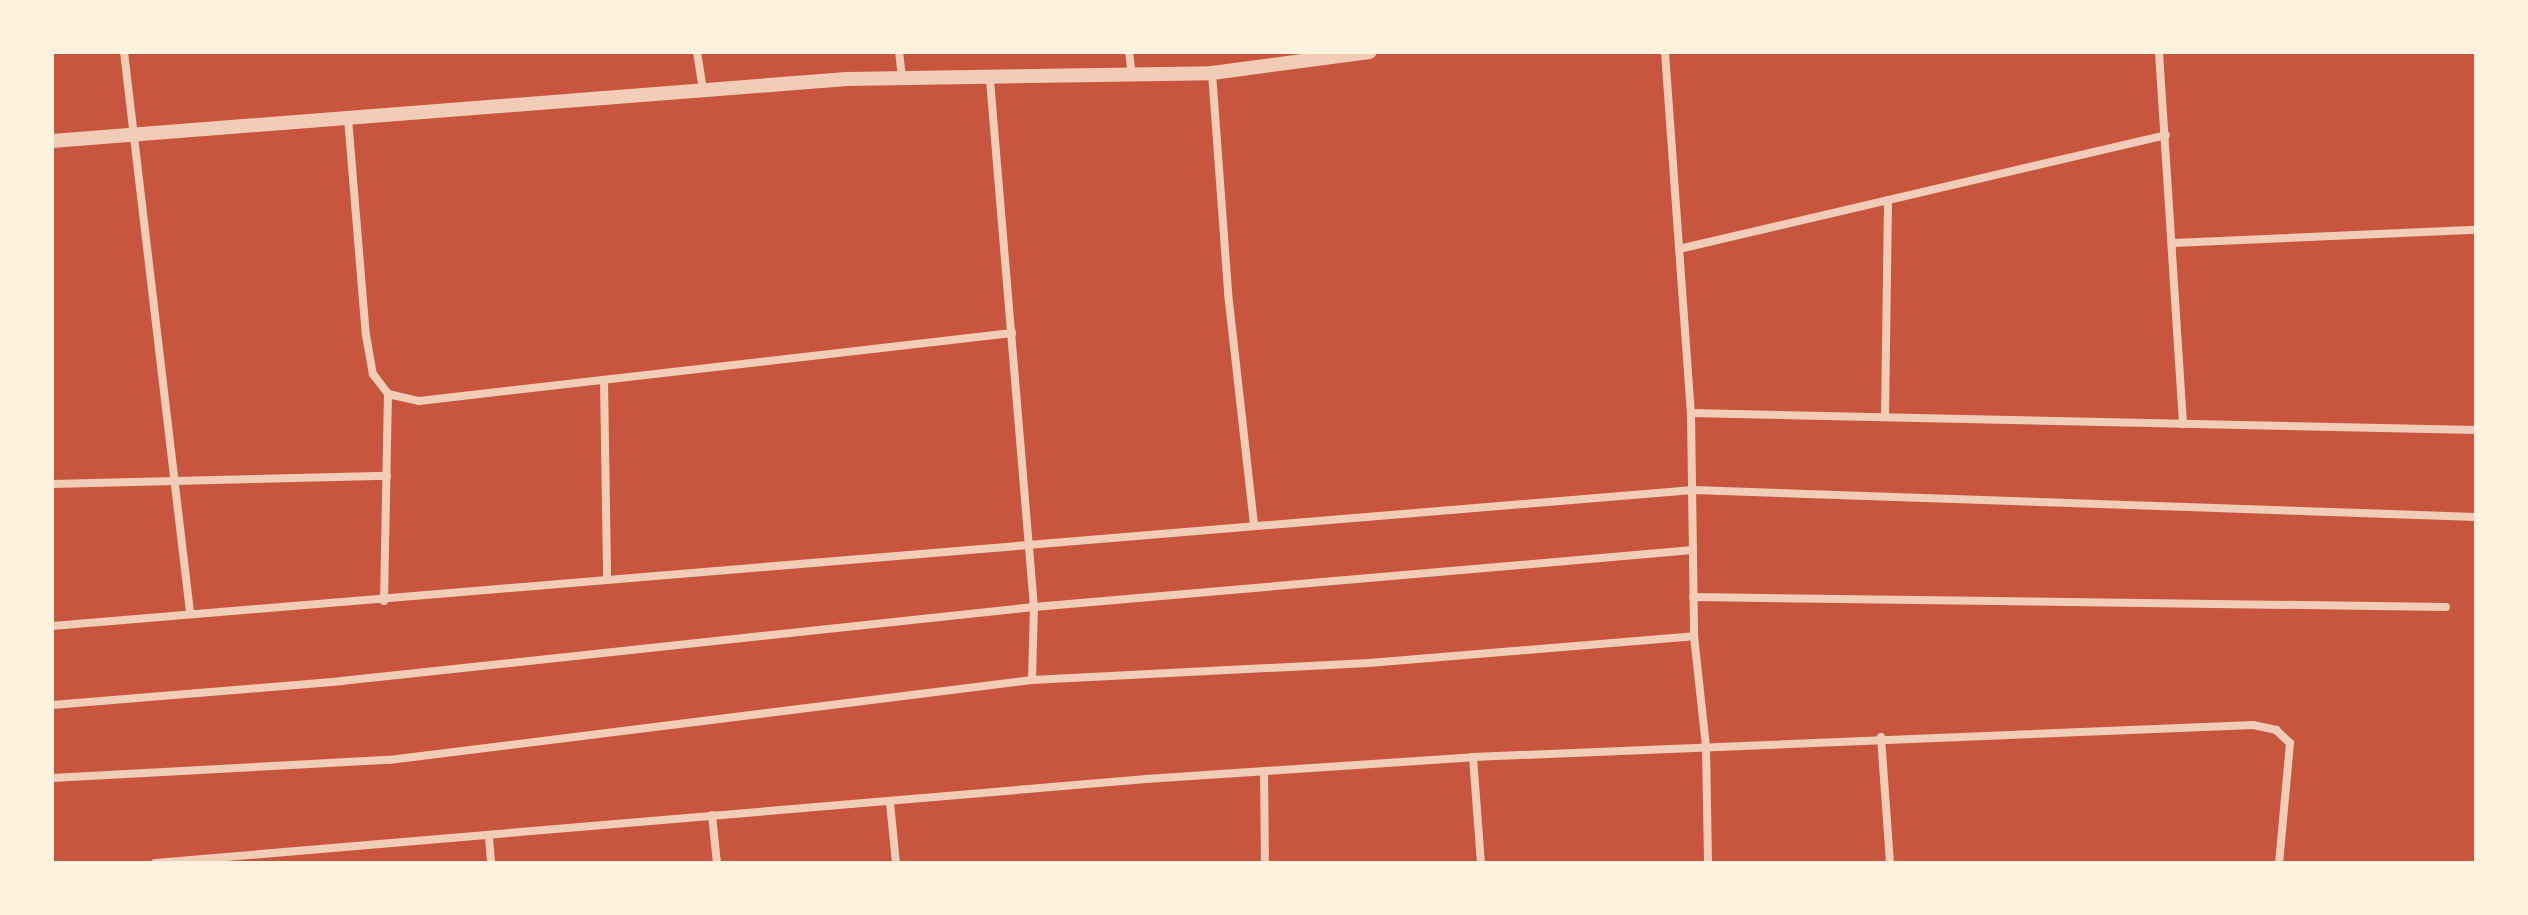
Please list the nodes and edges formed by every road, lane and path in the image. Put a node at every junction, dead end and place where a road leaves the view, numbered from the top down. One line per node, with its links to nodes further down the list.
1 (124, 52): 14 (street)
2 (697, 52): 12 (street)
3 (899, 52): 9 (street)
4 (1129, 52): 10 (street)
5 (1370, 52): 8 (street)
6 (1665, 52): 20 (street)
7 (2159, 52): 15 (street)
8 (1212, 73): 10 (street); 33 (street)
9 (902, 77): 11 (street); 12 (street)
10 (1132, 78): 11 (street)
11 (990, 80): 21 (street)
12 (703, 89): 13 (street)
13 (348, 115): 14 (street); 23 (street)
14 (133, 132): 16 (street); 29 (street)
15 (2166, 135): 17 (street); 19 (street)
16 (52, 141)
17 (1888, 200): 20 (street); 25 (street)
18 (2476, 230): 19 (street)
19 (2173, 243): 26 (street)
20 (1679, 249): 24 (street)
21 (1012, 333): 22 (street); 34 (street)
22 (604, 380): 23 (street); 36 (street)
23 (388, 394): 28 (street)
24 (1691, 413): 25 (street); 31 (street)
25 (1885, 417): 26 (street)
26 (2183, 424): 27 (street)
27 (2476, 430)
28 (387, 476): 29 (street); 38 (street)
29 (174, 482): 30 (street); 41 (street)
30 (52, 484)
31 (1693, 490): 32 (street); 33 (street); 35 (street)
32 (2476, 517)
33 (1254, 525): 34 (street)
34 (1029, 547): 36 (street); 39 (street)
35 (1693, 550): 37 (street); 39 (street)
36 (607, 578): 38 (street)
37 (1693, 597): 40 (street); 43 (street)
38 (384, 601): 41 (street)
39 (1034, 607): 44 (street); 45 (street)
40 (2446, 607)
41 (190, 612): 42 (street)
42 (52, 626)
43 (1694, 636): 44 (street); 47 (street)
44 (1032, 680): 50 (street)
45 (52, 705)
46 (1881, 737): 47 (street); 63 (street); 64 (street)
47 (1706, 747): 48 (street); 62 (street)
48 (1473, 757): 49 (street); 61 (street)
49 (1264, 771): 51 (street); 60 (street)
50 (52, 778)
51 (890, 803): 52 (street); 59 (street)
52 (712, 815): 53 (street); 58 (street)
53 (489, 838): 54 (street); 57 (street)
54 (270, 851): 55 (street); 56 (street)
55 (155, 863)
56 (271, 863)
57 (491, 863)
58 (717, 863)
59 (896, 863)
60 (1265, 863)
61 (1481, 863)
62 (1708, 863)
63 (1890, 863)
64 (2279, 863)

